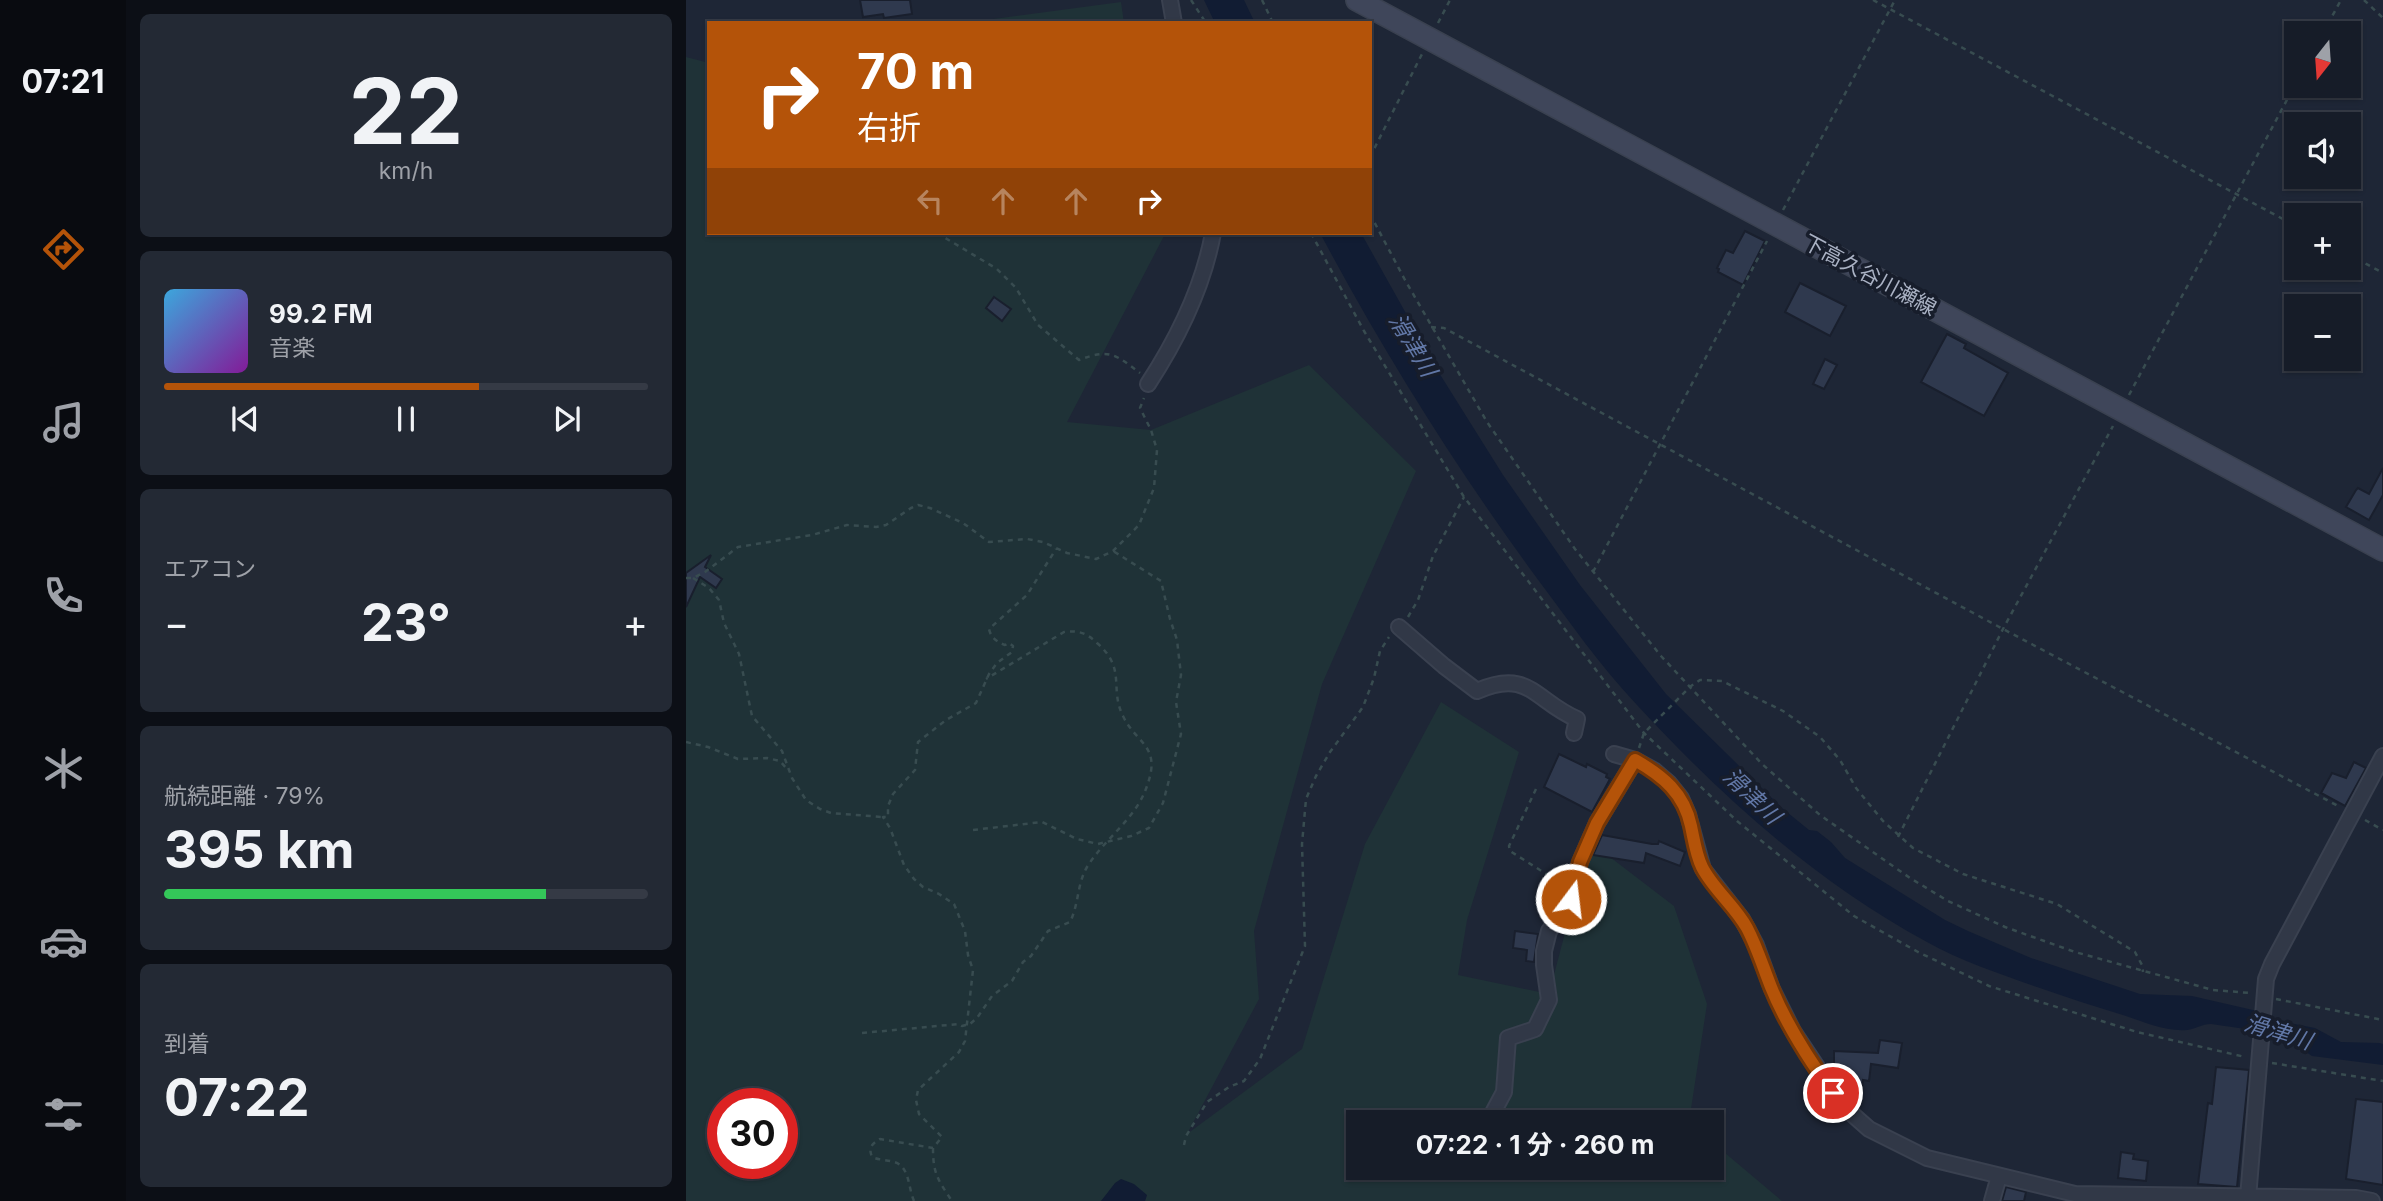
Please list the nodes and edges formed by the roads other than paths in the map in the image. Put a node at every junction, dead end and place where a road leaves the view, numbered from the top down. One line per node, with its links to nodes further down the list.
1 (1170, 0): 3 (street)
2 (1357, 0): 6 (main road, 下高久谷川瀬線)
3 (1174, 21)
4 (1213, 235): 5 (street)
5 (1148, 384)
6 (2383, 550)
7 (1399, 627): 8 (street)
8 (1574, 733)
9 (1614, 754): 11 (street)
10 (2383, 756): 14 (street)
11 (1635, 760): 12 (street); 13 (street)
12 (1494, 1110)
13 (1998, 1176): 14 (street); 16 (street)
14 (2241, 1199): 15 (street)
15 (2346, 1199): 17 (street)
16 (1992, 1201)
17 (2372, 1201)

